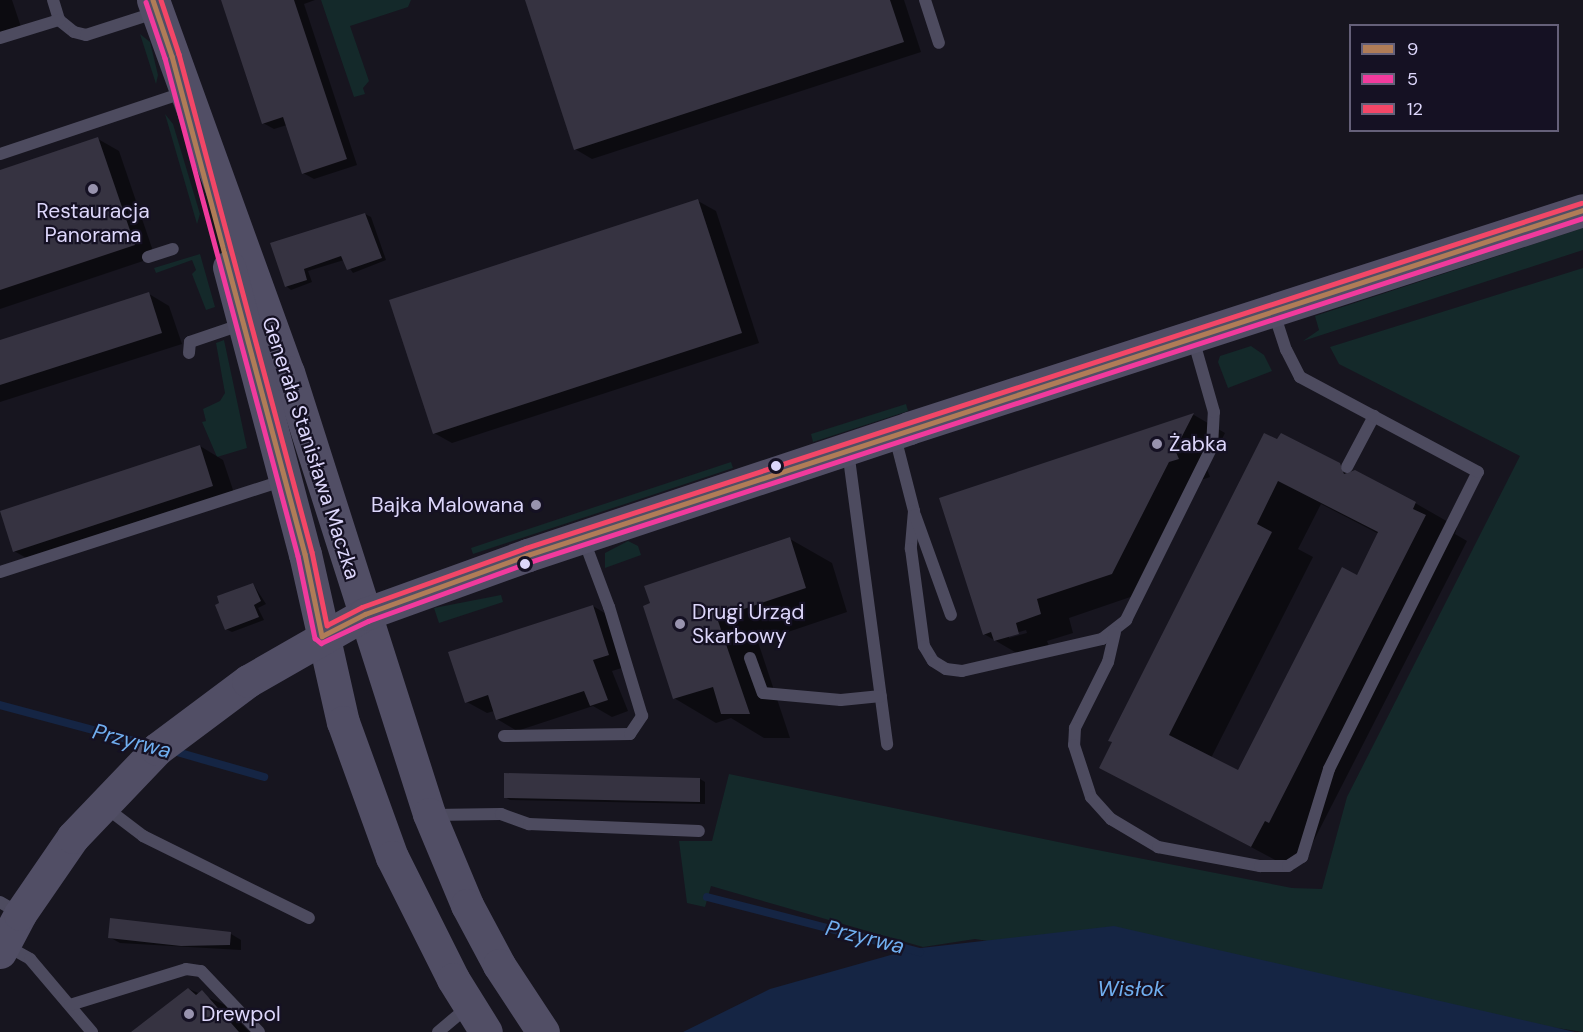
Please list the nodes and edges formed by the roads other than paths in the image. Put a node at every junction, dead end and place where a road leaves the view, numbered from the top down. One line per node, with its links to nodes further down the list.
1 (53, 0): 4 (lane)
2 (925, 0): 6 (lane)
3 (155, 6): 4 (lane); 7 (main road, Generała Stanisława Maczka)
4 (59, 20): 5 (lane)
5 (0, 38)
6 (939, 43)
7 (172, 56): 8 (main road, Generała Stanisława Maczka); 14 (main road, Generała Stanisława Maczka)
8 (182, 93): 9 (lane); 14 (main road, Generała Stanisława Maczka)
9 (0, 154)
10 (1583, 210): 13 (main road)
11 (173, 249): 12 (lane)
12 (148, 257)
13 (1274, 311): 15 (main road); 17 (lane)
14 (255, 320): 16 (lane); 21 (main road, Generała Stanisława Maczka); 25 (main road, Generała Stanisława Maczka)
15 (1192, 338): 18 (main road); 27 (lane)
16 (189, 353)
17 (1374, 416): 20 (lane); 27 (lane)
18 (894, 434): 19 (main road); 22 (lane)
19 (848, 449): 23 (main road); 30 (lane)
20 (1347, 467)
21 (285, 480): 24 (lane); 28 (main road, Generała Stanisława Maczka)
22 (914, 511): 26 (lane); 27 (lane)
23 (582, 537): 25 (main road); 31 (lane)
24 (0, 572)
25 (365, 614): 28 (main road); 34 (main road, Generała Stanisława Maczka)
26 (951, 615)
27 (1115, 632)
28 (322, 636): 33 (main road); 40 (main road, Generała Stanisława Maczka)
29 (750, 658): 30 (lane)
30 (881, 696): 32 (lane)
31 (504, 736)
32 (887, 744)
33 (102, 804): 36 (main road); 37 (lane)
34 (429, 814): 35 (lane); 44 (main road, Generała Stanisława Maczka)
35 (699, 831)
36 (10, 908): 38 (main road)
37 (309, 918)
38 (2, 948): 39 (lane)
39 (70, 1005): 41 (lane); 42 (lane)
40 (478, 1019): 43 (lane)
41 (92, 1032)
42 (260, 1032)
43 (438, 1032)
44 (543, 1032)

